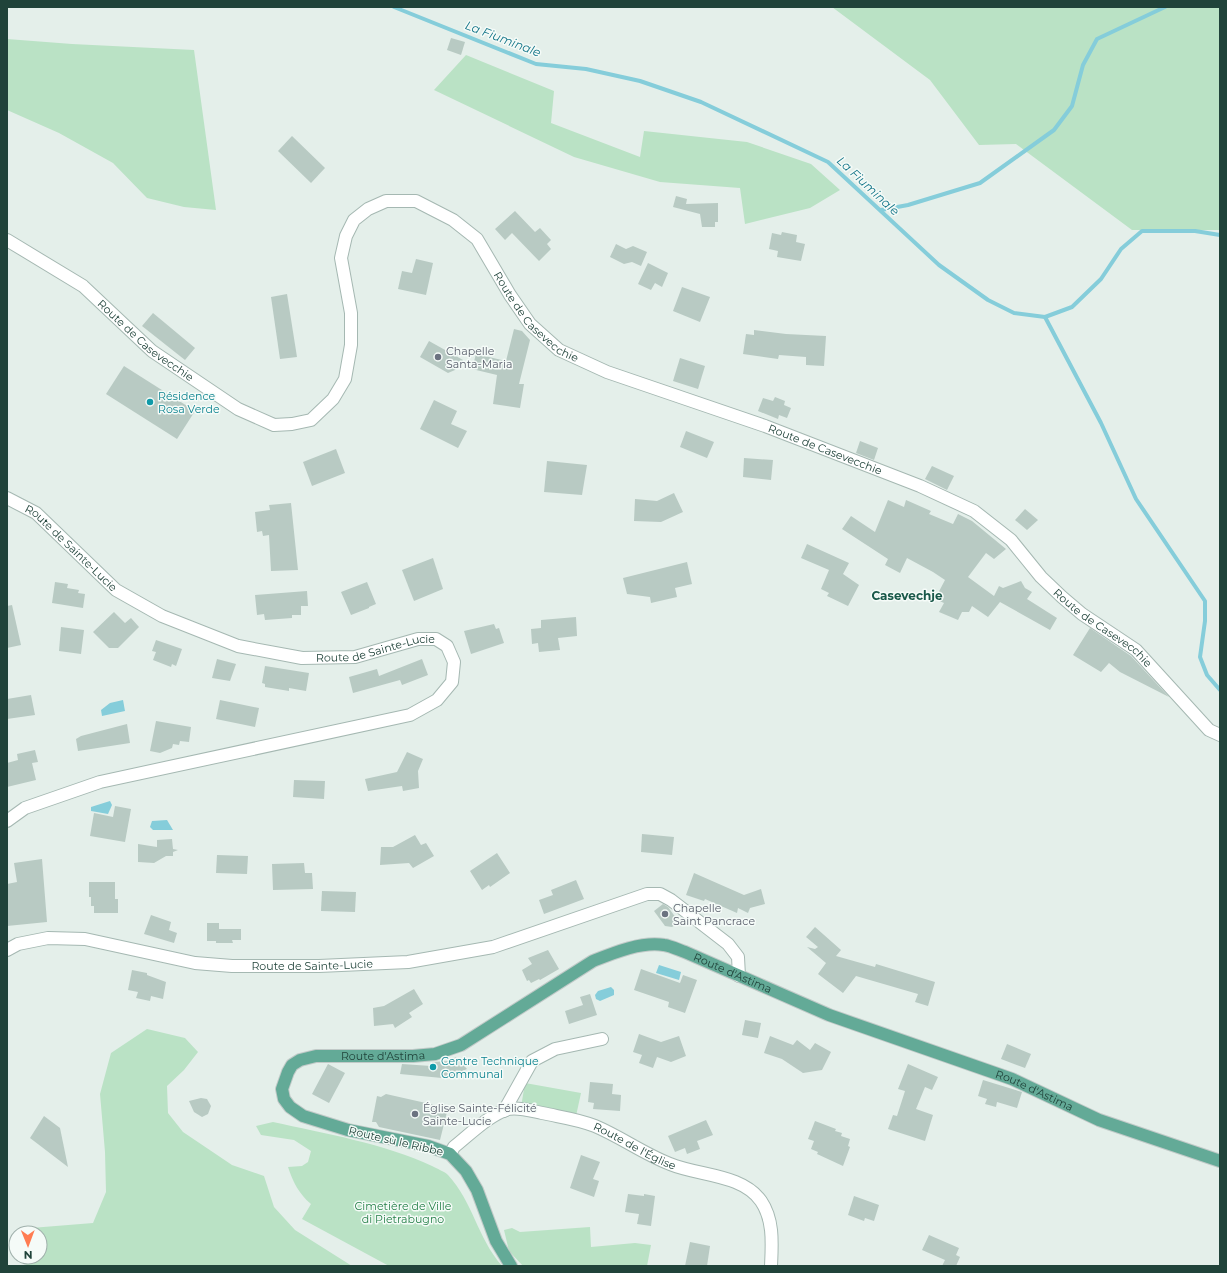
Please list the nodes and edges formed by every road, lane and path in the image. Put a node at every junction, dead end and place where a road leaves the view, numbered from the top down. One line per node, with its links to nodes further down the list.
1 (7, 240): 3 (street, Route de Casevecchie)
2 (7, 498): 4 (street, Route de Sainte-Lucie)
3 (1220, 735)
4 (7, 821)
5 (7, 950): 6 (street, Route de Sainte-Lucie)
6 (738, 976): 8 (main road, Route d'Astima); 11 (main road, Route d'Astima)
7 (602, 1040): 9 (street)
8 (290, 1107): 10 (main road, Route sù le Ribbe)
9 (504, 1111): 10 (street); 13 (street, Route de l'Église)
10 (450, 1154): 12 (main road, Route sù le Ribbe)
11 (1220, 1161)
12 (511, 1266)
13 (771, 1266)

